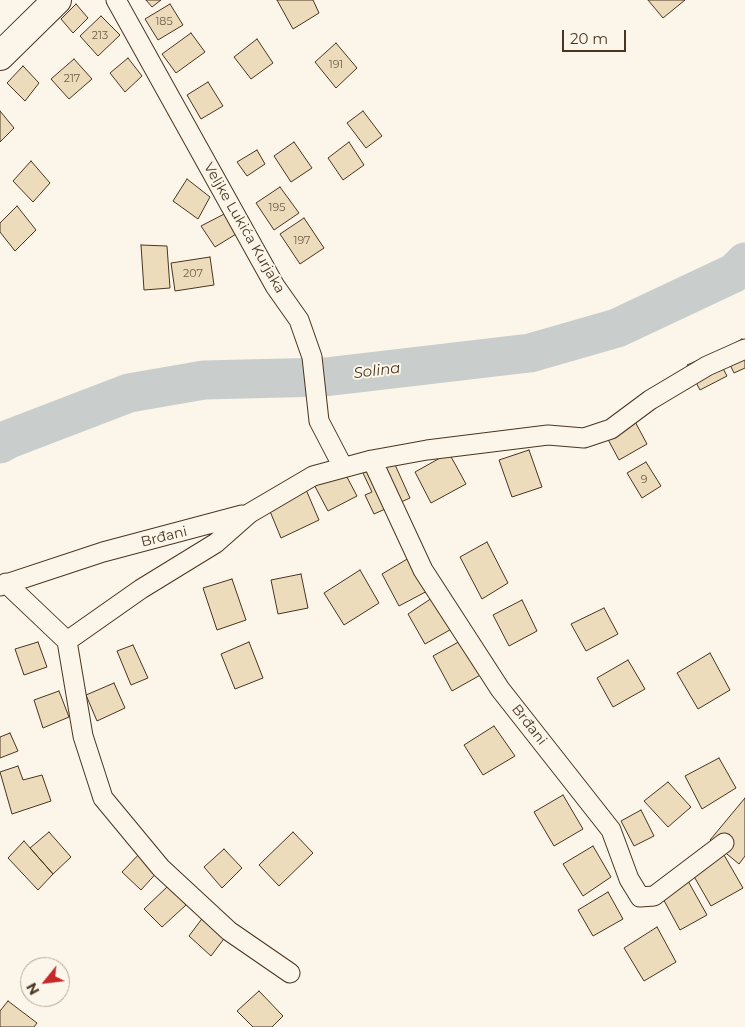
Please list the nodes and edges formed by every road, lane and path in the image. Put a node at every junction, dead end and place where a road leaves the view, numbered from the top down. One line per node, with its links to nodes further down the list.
1 (116, 0): 6 (street, Veljke Lukića Kurjaka)
2 (47, 3): 3 (main road)
3 (0, 56)
4 (745, 349): 5 (street)
5 (372, 460): 6 (street); 10 (street, Brđani)
6 (343, 467): 7 (street)
7 (250, 512): 8 (street, Brđani); 9 (street, Brđani)
8 (3, 584): 9 (street, Brđani)
9 (67, 641): 11 (street)
10 (724, 843)
11 (290, 973)

